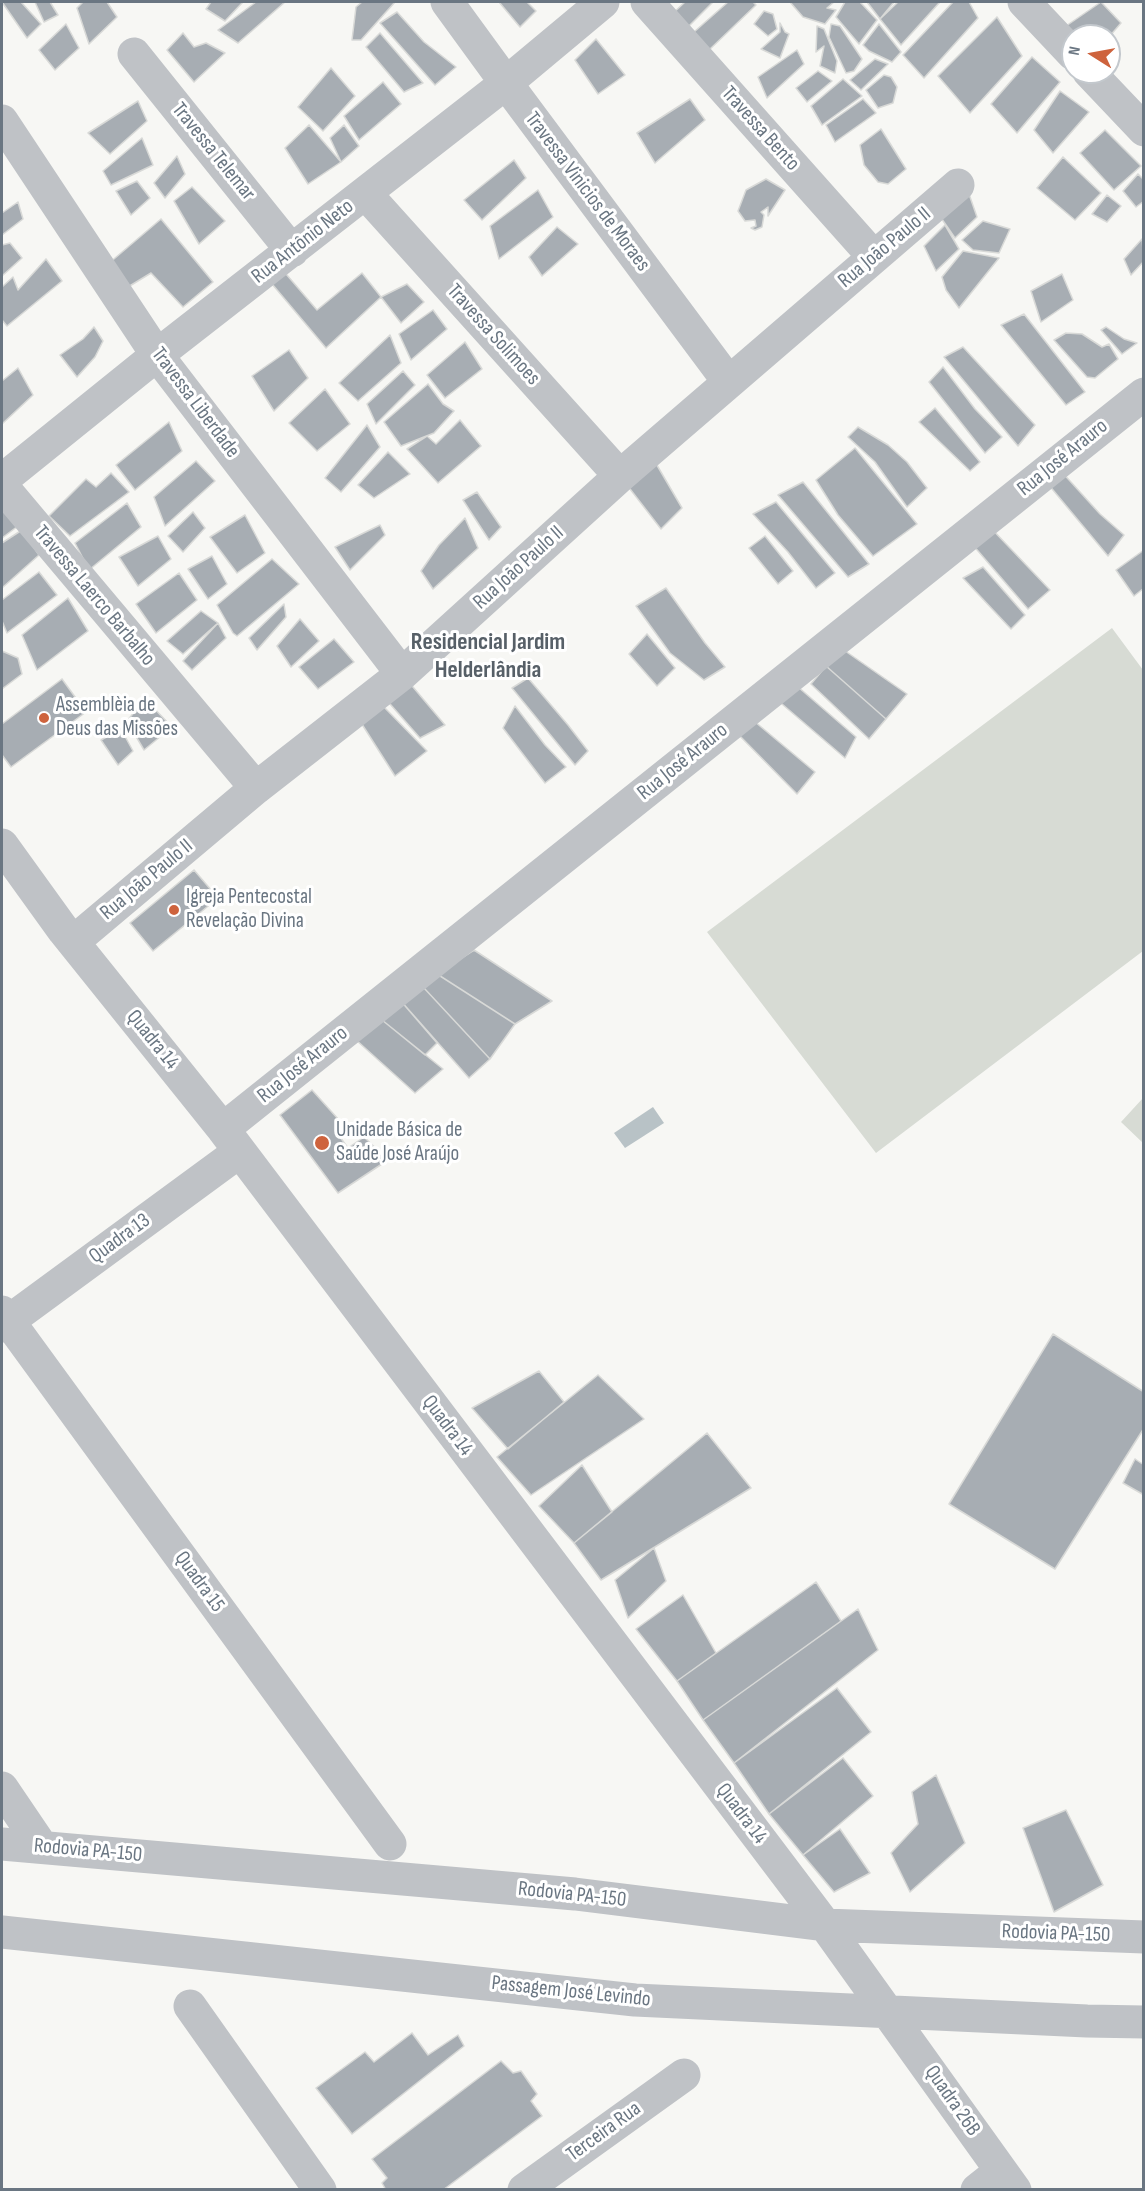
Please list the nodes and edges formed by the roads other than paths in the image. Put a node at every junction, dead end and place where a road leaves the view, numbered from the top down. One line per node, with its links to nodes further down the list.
1 (447, 2): 7 (street, Travessa Vinicios de Moraes)
2 (603, 2): 7 (street, Rua Antônio Neto)
3 (647, 2): 14 (street, Travessa Bento)
4 (1024, 2): 5 (street)
5 (1061, 41)
6 (134, 54): 13 (street, Travessa Telemar)
7 (506, 83): 12 (street, Rua Antônio Neto); 16 (street, Travessa Vinicios de Moraes)
8 (1100, 84): 10 (street)
9 (2, 121): 15 (street, Travessa Liberdade)
10 (1143, 130)
11 (958, 185): 14 (street, Rua João Paulo II)
12 (366, 194): 13 (street, Rua Antônio Neto); 18 (street, Travessa Solimoes)
13 (292, 251): 15 (street, Rua Antônio Neto)
14 (874, 256): 16 (street, Rua João Paulo II)
15 (157, 355): 19 (street, Rua Antônio Neto); 21 (street, Travessa Liberdade)
16 (728, 381): 18 (street, Rua João Paulo II)
17 (1141, 400): 25 (street, Rua José Arauro)
18 (620, 476): 21 (street, Rua João Paulo II)
19 (2, 480)
20 (2, 486): 22 (street, Travessa Laerco Barbalho)
21 (402, 674): 22 (street, Rua João Paulo II)
22 (256, 788): 24 (street, Rua João Paulo II)
23 (2, 845): 24 (street, Quadra 14)
24 (73, 942): 25 (street, Quadra 14)
25 (231, 1140): 26 (street, Quadra 13); 31 (street, Quadra 14)
26 (4, 1319): 29 (street, Quadra 15)
27 (2, 1788): 30 (street)
28 (2, 1844): 30 (street, Rodovia PA-150)
29 (390, 1844)
30 (42, 1847): 31 (street, Rodovia PA-150)
31 (825, 1925): 33 (street, Rodovia PA-150); 35 (street, Quadra 14)
32 (2, 1932): 35 (street, Passagem José Levindo)
33 (1143, 1937)
34 (190, 2006): 39 (street)
35 (888, 2012): 36 (street, Passagem José Levindo); 38 (street, Quadra 26B)
36 (1143, 2022)
37 (684, 2075): 40 (street, Terceira Rua)
38 (998, 2183)
39 (320, 2190)
40 (524, 2190)

